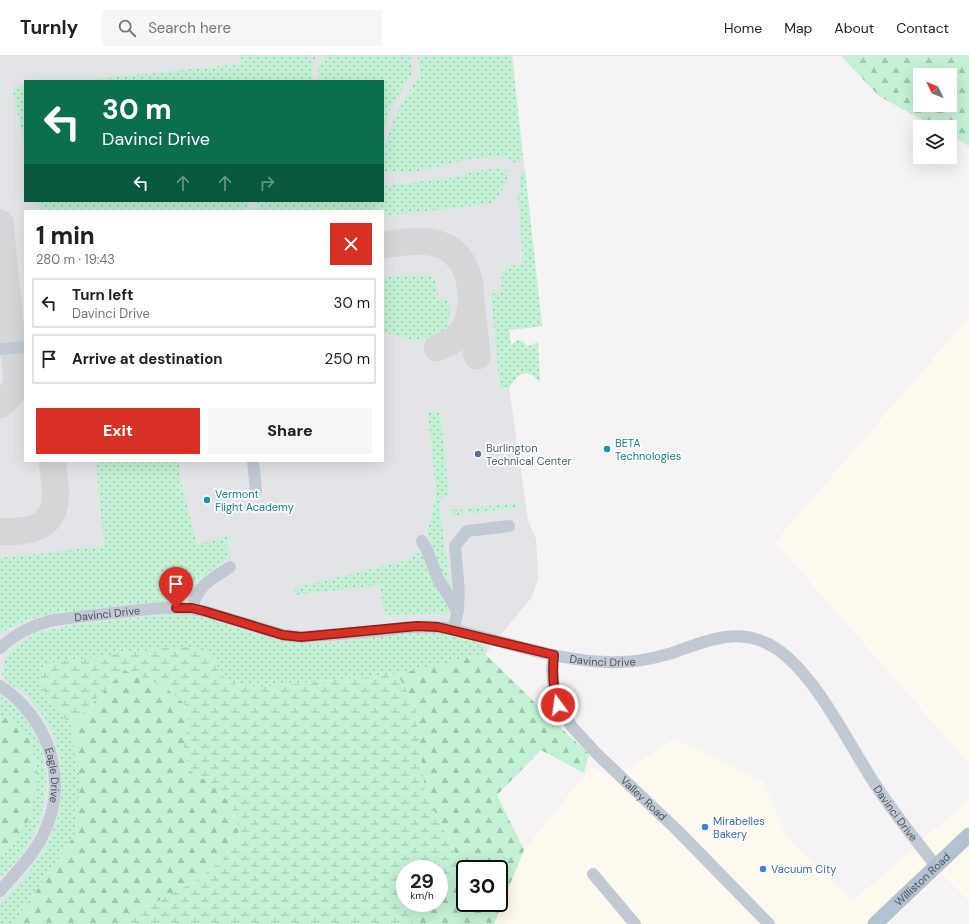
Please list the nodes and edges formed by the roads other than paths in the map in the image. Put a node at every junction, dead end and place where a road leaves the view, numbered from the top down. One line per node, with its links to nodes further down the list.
1 (24, 348): 2 (street)
2 (0, 349)
3 (253, 462): 4 (street)
4 (256, 491)
5 (509, 526): 9 (street)
6 (422, 541): 9 (street)
7 (230, 567): 8 (street)
8 (192, 608): 10 (street, Davinci Drive); 11 (street, Davinci Drive)
9 (458, 611): 10 (street)
10 (453, 629): 12 (street, Davinci Drive)
11 (0, 648)
12 (554, 655): 15 (street, Davinci Drive); 19 (street, Valley Road)
13 (0, 686): 17 (street, Eagle Drive)
14 (969, 835): 15 (main road, Williston Road)
15 (936, 866): 20 (main road, Williston Road)
16 (593, 874): 18 (street)
17 (0, 891)
18 (635, 924)
19 (769, 924)
20 (875, 924)

